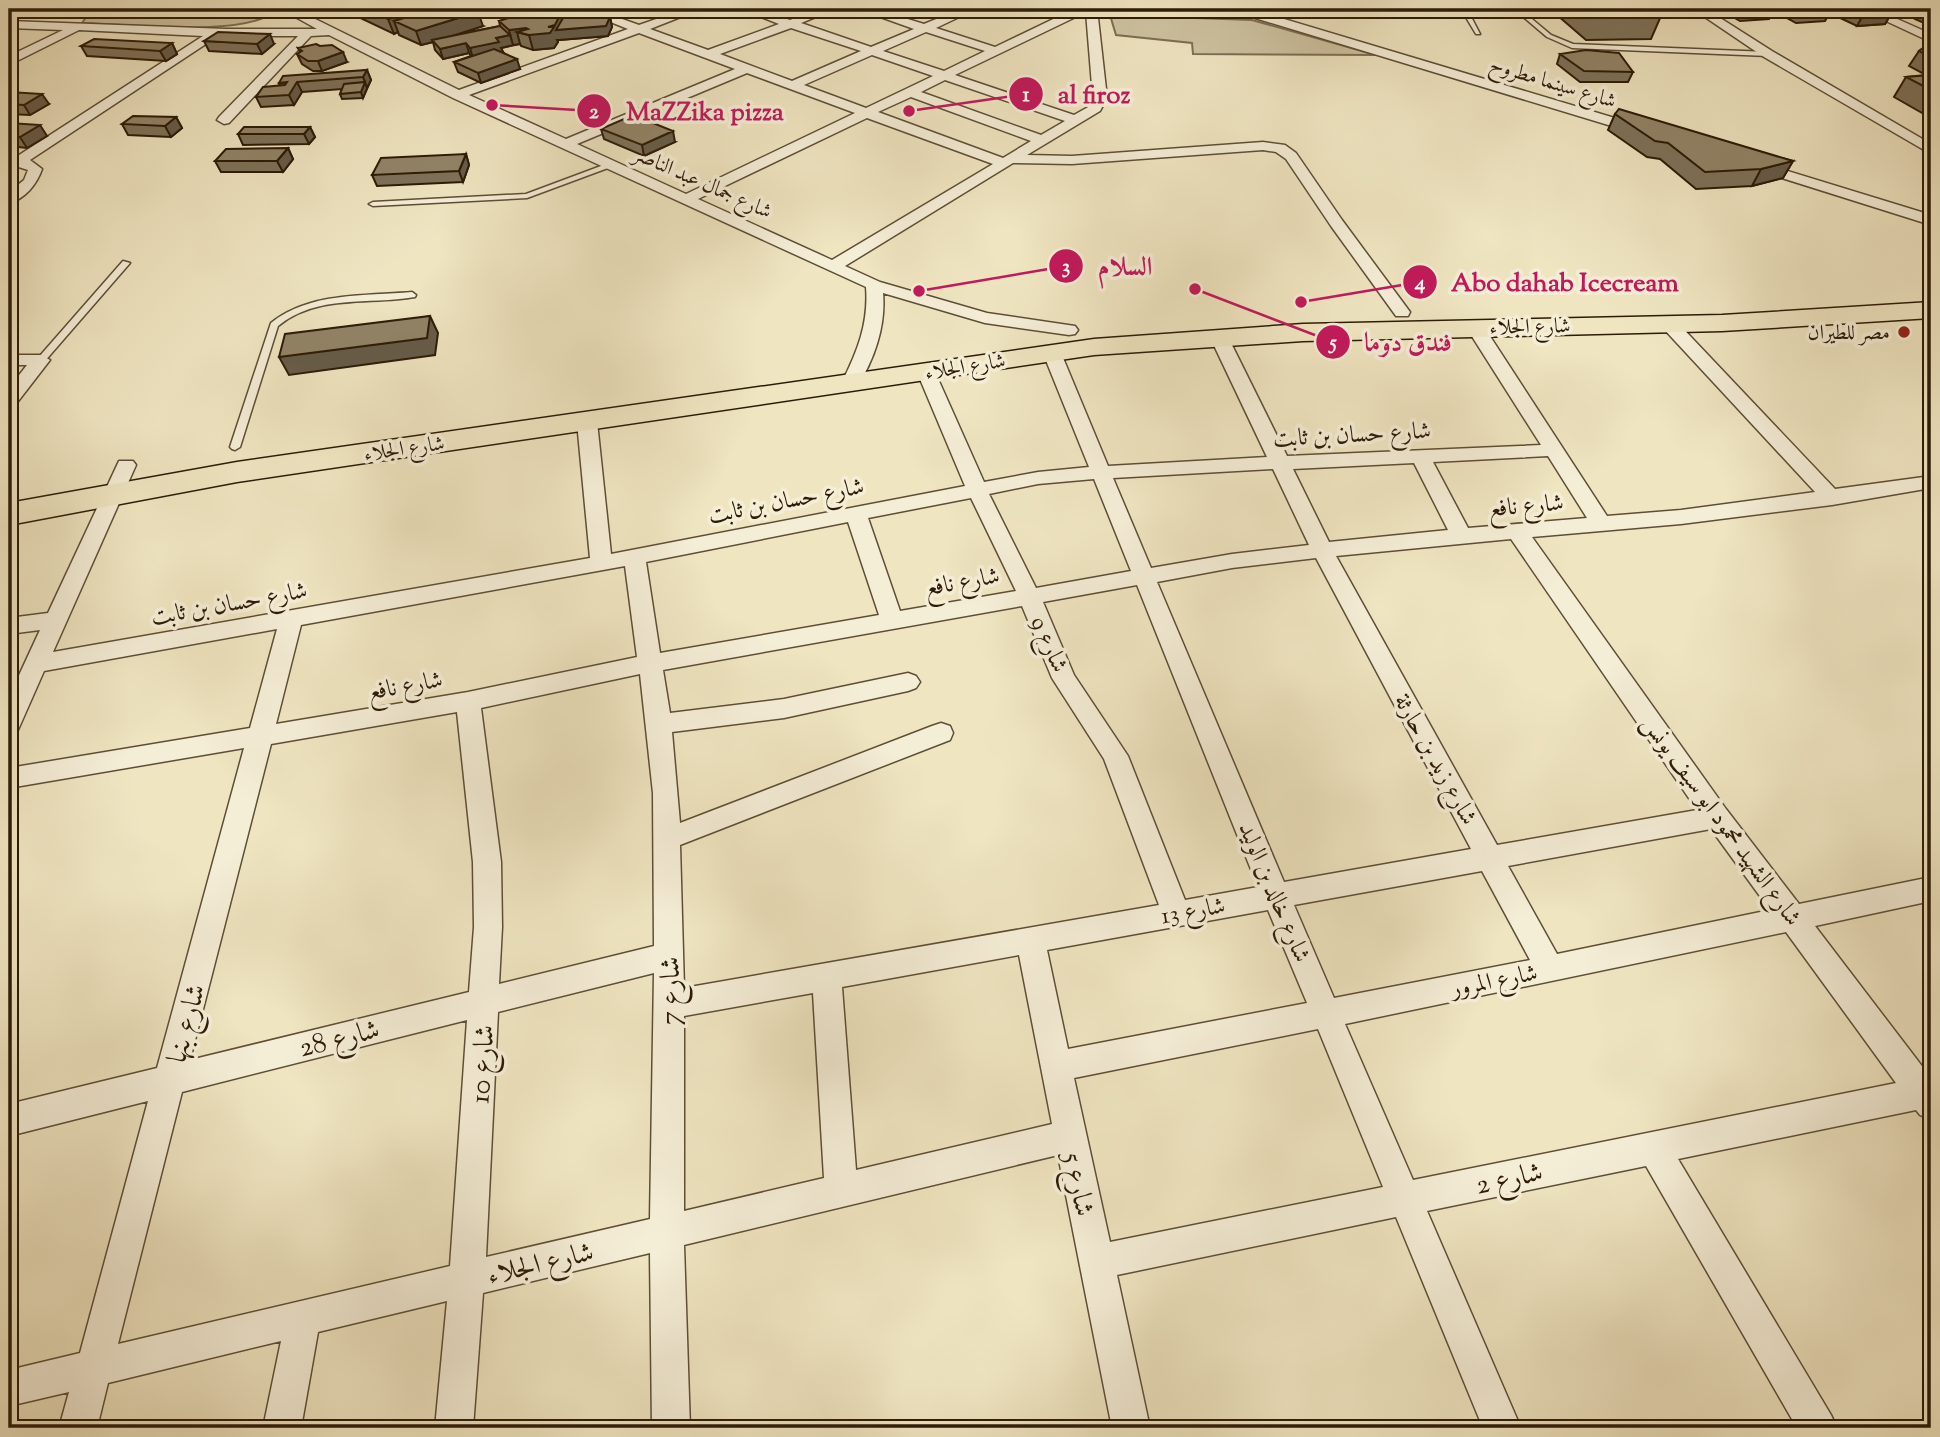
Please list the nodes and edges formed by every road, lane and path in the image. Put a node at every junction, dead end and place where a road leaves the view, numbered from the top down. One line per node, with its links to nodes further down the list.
1 (584, 9): 22 (street)
2 (695, 9): 22 (street)
3 (747, 9): 18 (street)
4 (828, 9): 18 (street)
5 (864, 9): 17 (street)
6 (900, 9): 17 (street)
7 (970, 9): 21 (street)
8 (1081, 9): 31 (street)
9 (1091, 9): 45 (street)
10 (1242, 9): 48 (street, شارع سينما مطروح)
11 (1464, 9): 27 (lane)
12 (1517, 9): 32 (lane)
13 (1699, 9): 32 (street)
14 (1866, 9): 29 (street)
15 (1880, 9): 25 (street)
16 (280, 13): 24 (street, شارع جمال عبد الناصر); 26 (street)
17 (884, 15): 21 (street); 28 (street)
18 (790, 23): 28 (street); 33 (street)
19 (9, 24): 20 (street)
20 (78, 27): 26 (street); 34 (street)
21 (925, 28): 30 (street); 31 (street)
22 (637, 30): 33 (street); 40 (street)
23 (308, 32): 24 (street); 26 (street); 44 (street)
24 (332, 32): 40 (street, شارع جمال عبد الناصر)
25 (1931, 32)
26 (221, 33): 53 (street)
27 (1478, 33)
28 (830, 37): 30 (street)
29 (1931, 38)
30 (872, 51): 36 (street); 37 (street)
31 (996, 51): 36 (street)
32 (1768, 54): 52 (street)
33 (707, 55): 35 (street)
34 (9, 61)
35 (745, 69): 37 (street); 50 (street)
36 (944, 76): 38 (street); 39 (street)
37 (791, 86): 43 (street)
38 (989, 91): 41 (street); 42 (street)
39 (910, 92): 42 (street); 43 (street)
40 (458, 95): 50 (street, شارع جمال عبد الناصر)
41 (1027, 104): 45 (street); 46 (street)
42 (955, 108): 46 (street); 47 (street)
43 (866, 113): 47 (street); 58 (street)
44 (224, 120)
45 (1076, 120): 49 (street)
46 (993, 122): 49 (street); 51 (street)
47 (912, 130): 51 (street)
48 (1660, 136)
49 (1042, 140): 54 (street)
50 (566, 144): 56 (street, شارع جمال عبد الناصر)
51 (951, 144): 54 (street)
52 (1931, 150)
53 (14, 160): 57 (street)
54 (1007, 161): 62 (street); 67 (street)
55 (1740, 161): 60 (street)
56 (611, 165): 58 (street, شارع جمال عبد الناصر); 59 (lane)
57 (9, 199)
58 (687, 199): 62 (street, شارع جمال عبد الناصر)
59 (373, 204)
60 (1931, 220)
61 (126, 263): 74 (lane)
62 (833, 266): 63 (street, شارع جمال عبد الناصر)
63 (874, 285): 71 (street, شارع جمال عبد الناصر); 72 (street)
64 (1931, 293): 67 (main road, شارع الجلاء)
65 (412, 295): 79 (lane)
66 (1931, 310): 68 (main road, شارع الجلاء)
67 (1402, 312): 71 (main road, شارع الجلاء)
68 (1668, 323): 69 (main road, شارع الجلاء); 88 (street)
69 (1475, 327): 70 (main road, شارع الجلاء); 80 (street)
70 (1219, 337): 71 (main road, شارع الجلاء); 83 (street, شارع زيد بن حارثة)
71 (1061, 342): 72 (main road, شارع الجلاء); 75 (main road, شارع الجلاء); 85 (street, شارع خالد بن الوليد)
72 (864, 359): 76 (street); 79 (main road, شارع الجلاء)
73 (9, 360): 74 (street)
74 (41, 360): 77 (street)
75 (926, 372): 76 (main road, شارع الجلاء); 87 (street, شارع 9)
76 (850, 384): 78 (main road, شارع الجلاء)
77 (9, 400)
78 (587, 422): 84 (main road, شارع الجلاء); 96 (street)
79 (235, 447): 81 (main road, شارع الجلاء)
80 (1555, 450): 82 (street, شارع حسان بن ثابت); 91 (street)
81 (200, 452)
82 (1421, 457): 83 (street, شارع حسان بن ثابت); 93 (street)
83 (1281, 464): 85 (street, شارع حسان بن ثابت); 94 (street, شارع زيد بن حارثة)
84 (123, 472): 90 (main road, شارع الجلاء); 100 (street)
85 (1101, 472): 87 (street, شارع حسان بن ثابت); 97 (street, شارع خالد بن الوليد)
86 (1931, 482): 88 (street, شارع نافع)
87 (976, 488): 89 (street, شارع حسان بن ثابت); 98 (street, شارع 9)
88 (1832, 498): 91 (street, شارع نافع)
89 (856, 513): 95 (street, شارع حسان بن ثابت); 101 (street)
90 (9, 514)
91 (1602, 525): 92 (street, شارع نافع)
92 (1517, 531): 93 (street, شارع نافع); 112 (street, شارع الشهيد محمود ابو سيف يونس)
93 (1461, 536): 94 (street, شارع نافع)
94 (1322, 550): 97 (street, شارع نافع); 114 (street, شارع زيد بن حارثة)
95 (634, 556): 96 (street, شارع حسان بن ثابت); 104 (street, شارع 7)
96 (601, 563): 99 (street, شارع حسان بن ثابت)
97 (1145, 577): 98 (street, شارع نافع); 116 (street, شارع خالد بن الوليد)
98 (1029, 596): 101 (street, شارع نافع); 117 (street, شارع 9)
99 (291, 619): 103 (street, شارع حسان بن ثابت); 110 (street, شارع بنها)
100 (54, 620): 102 (street); 103 (street)
101 (892, 621): 104 (street, شارع نافع)
102 (9, 626)
103 (35, 664): 107 (street)
104 (648, 664): 106 (street, شارع نافع); 108 (street, شارع 7)
105 (908, 682): 108 (street)
106 (468, 701): 110 (street, شارع نافع); 123 (street, شارع 10)
107 (9, 723)
108 (659, 724): 113 (street, شارع 7)
109 (941, 733): 113 (street)
110 (260, 737): 111 (street, شارع نافع); 127 (street, شارع بنها)
111 (9, 778)
112 (1717, 817): 114 (street, شارع 13); 118 (street, شارع الشهيد محمود ابو سيف يونس)
113 (667, 839): 120 (street, شارع 7)
114 (1490, 857): 116 (street, شارع 13); 121 (street, شارع زيد بن حارثة)
115 (1931, 888): 118 (street, شارع المرور)
116 (1276, 896): 117 (street, شارع 13); 125 (street, شارع خالد بن الوليد)
117 (1176, 913): 119 (street, شارع 13)
118 (1793, 918): 121 (street, شارع المرور); 128 (street, شارع الشهيد محمود ابو سيف يونس)
119 (1030, 940): 122 (street, شارع 13); 126 (street, شارع 5)
120 (669, 956): 123 (street, شارع 28); 124 (street, شارع 7)
121 (1550, 969): 125 (street, شارع المرور)
122 (827, 976): 124 (street, شارع 13); 132 (street)
123 (485, 1000): 127 (street, شارع 28); 136 (street, شارع 10)
124 (669, 1005): 134 (street, شارع 7)
125 (1326, 1014): 126 (street, شارع المرور); 133 (street, شارع خالد بن الوليد)
126 (1056, 1067): 130 (street, شارع 5)
127 (170, 1079): 129 (street, شارع 28); 138 (street, شارع بنها)
128 (1927, 1099): 131 (street, شارع 2)
129 (9, 1120)
130 (1070, 1136): 132 (street, شارع الجلاء); 135 (street, شارع 5)
131 (1653, 1147): 133 (street, شارع 2); 146 (street)
132 (841, 1190): 134 (street, شارع الجلاء)
133 (1404, 1198): 135 (street, شارع 2); 145 (street, شارع خالد بن الوليد)
134 (667, 1232): 136 (street, شارع الجلاء); 143 (street, شارع 7)
135 (1097, 1262): 144 (street, شارع 5)
136 (467, 1279): 137 (street, شارع الجلاء); 142 (street, شارع 10)
137 (303, 1318): 138 (street, شارع الجلاء); 141 (street)
138 (94, 1368): 139 (street, شارع الجلاء); 140 (street, شارع بنها)
139 (9, 1388)
140 (78, 1428)
141 (282, 1428)
142 (454, 1428)
143 (671, 1428)
144 (1131, 1428)
145 (1502, 1428)
146 (1818, 1428)

